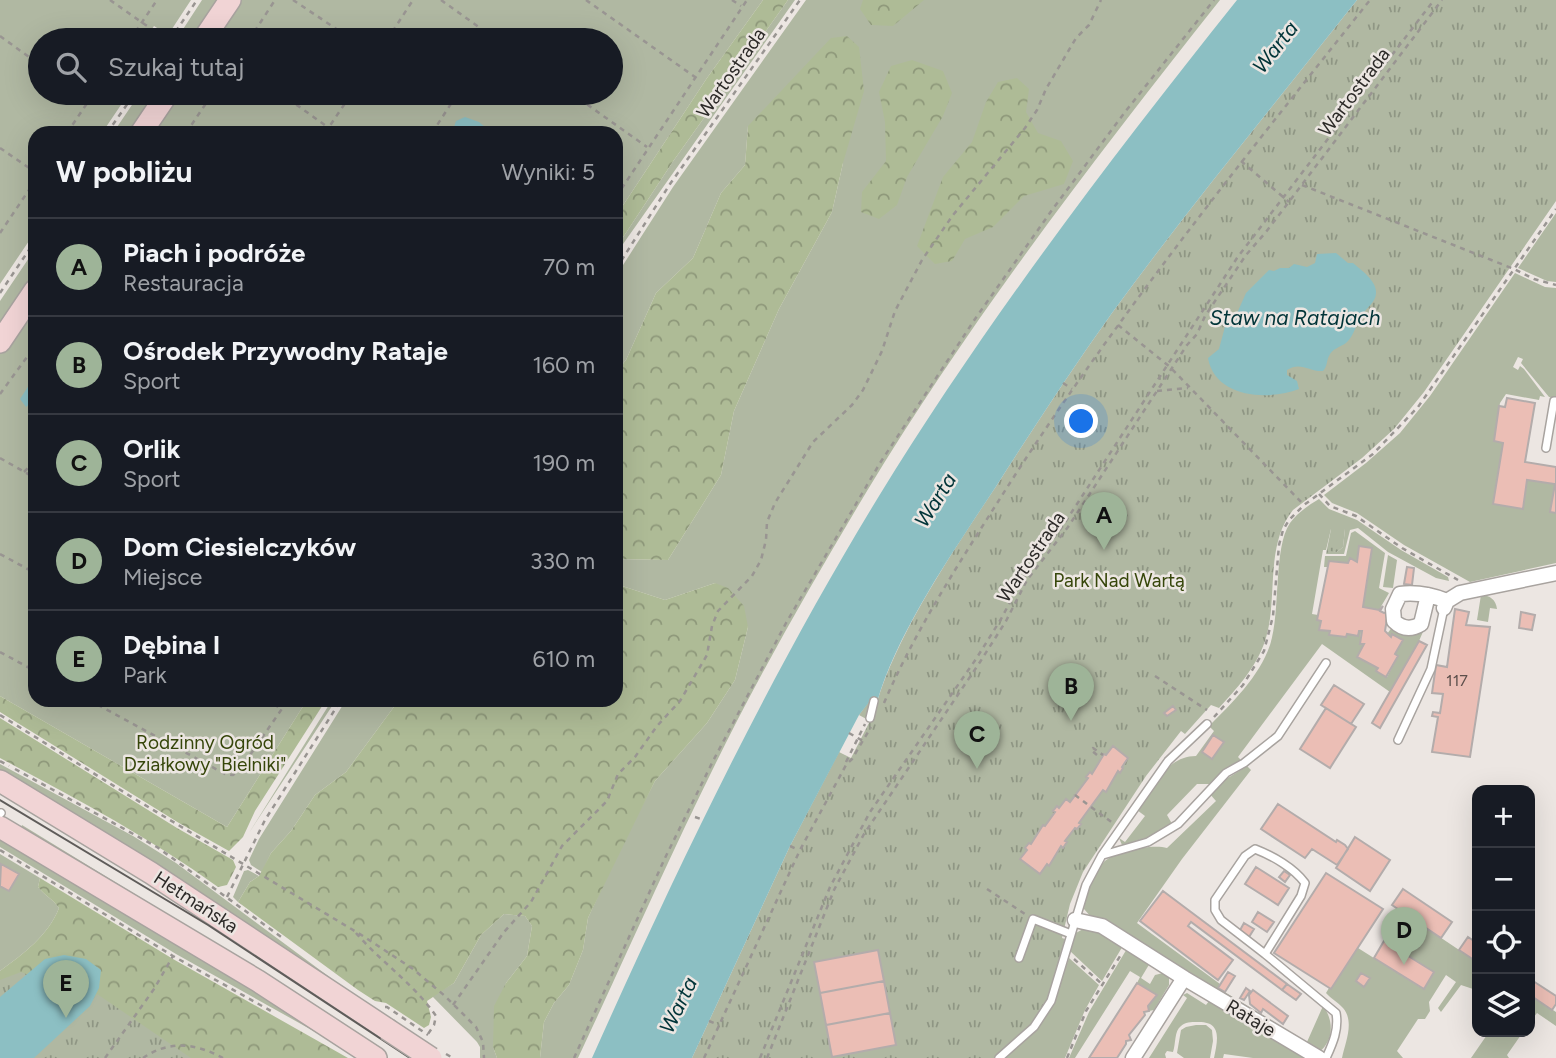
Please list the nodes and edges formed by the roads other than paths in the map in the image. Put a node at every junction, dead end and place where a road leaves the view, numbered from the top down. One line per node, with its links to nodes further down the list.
1 (230, 0): 2 (main road)
2 (211, 28)
3 (160, 105): 4 (main road)
4 (146, 126)
5 (28, 300): 6 (main road)
6 (0, 342)
7 (1556, 401): 8 (lane)
8 (1546, 448)
9 (1556, 573): 10 (street)
10 (1439, 600): 15 (lane)
11 (1326, 663): 18 (lane)
12 (874, 701): 13 (lane)
13 (871, 721)
14 (1207, 724): 18 (lane)
15 (1398, 740)
16 (9, 789): 24 (main road, Hetmańska, bridge)
17 (0, 827): 23 (main road, Hetmańska)
18 (1102, 855): 19 (lane)
19 (1073, 927): 21 (lane); 22 (street, Rataje); 25 (lane)
20 (1265, 954): 20 (lane); 28 (lane)
21 (1019, 958)
22 (1184, 978): 26 (street); 27 (street, Rataje)
23 (373, 1056)
24 (431, 1058)
25 (999, 1058)
26 (1133, 1058)
27 (1319, 1058)
28 (1326, 1058)

